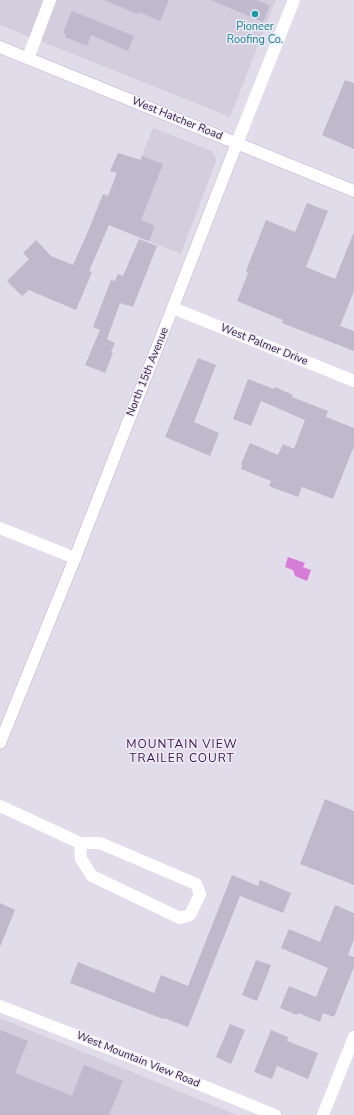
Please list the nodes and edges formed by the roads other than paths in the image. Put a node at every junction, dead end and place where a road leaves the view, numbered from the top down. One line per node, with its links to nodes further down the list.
1 (50, 0): 4 (street)
2 (294, 0): 5 (street, North 15th Avenue)
3 (0, 47): 4 (street, West Hatcher Road)
4 (28, 58): 5 (street, West Hatcher Road)
5 (237, 143): 6 (street, West Hatcher Road); 7 (street, North 15th Avenue)
6 (354, 191)
7 (173, 308): 8 (street, West Palmer Drive); 10 (street, North 15th Avenue)
8 (354, 381)
9 (0, 528): 10 (street)
10 (75, 558): 11 (street, North 15th Avenue)
11 (0, 743)
12 (0, 806): 13 (street)
13 (80, 843): 13 (street)
14 (0, 1006): 16 (street, West Mountain View Road)
15 (354, 1037): 17 (street)
16 (275, 1115)
17 (323, 1115)

